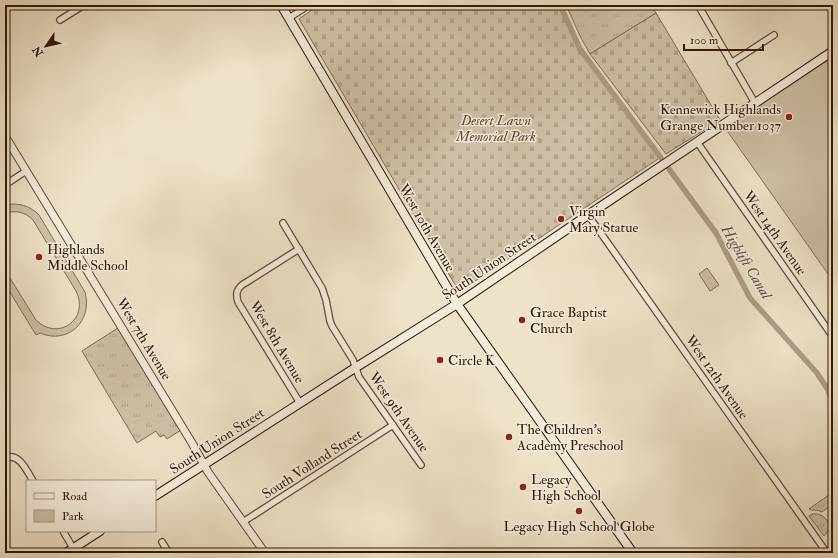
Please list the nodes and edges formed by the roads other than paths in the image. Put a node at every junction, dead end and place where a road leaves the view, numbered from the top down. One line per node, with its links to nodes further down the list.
1 (84, 5): 6 (street)
2 (281, 5): 5 (main road, West 10th Avenue)
3 (309, 5): 5 (street)
4 (698, 5): 9 (street)
5 (289, 18): 18 (main road, West 10th Avenue)
6 (60, 20)
7 (774, 35): 9 (street)
8 (833, 51): 10 (main road, South Union Street)
9 (731, 63): 10 (street)
10 (755, 103): 12 (main road, South Union Street)
11 (5, 136): 13 (street, West 7th Avenue)
12 (697, 142): 15 (main road, South Union Street); 19 (street, West 14th Avenue)
13 (26, 171): 14 (street); 24 (street, West 7th Avenue)
14 (5, 185)
15 (588, 215): 18 (main road, South Union Street); 37 (street, West 12th Avenue)
16 (283, 223): 17 (street, West 9th Avenue)
17 (298, 249): 20 (street, West 9th Avenue); 21 (street, West 8th Avenue)
18 (456, 304): 20 (main road, South Union Street); 36 (main road, West 10th Avenue)
19 (833, 337)
20 (356, 368): 21 (main road, South Union Street); 22 (street, West 9th Avenue)
21 (300, 403): 24 (main road, South Union Street)
22 (393, 425): 25 (street, West 9th Avenue); 28 (street, South Volland Street)
23 (5, 458): 26 (street)
24 (204, 465): 27 (main road, South Union Street); 28 (street, West 7th Avenue)
25 (421, 465)
26 (31, 480)
27 (156, 495)
28 (243, 522): 35 (street, West 7th Avenue)
29 (64, 532): 32 (street)
30 (98, 532): 32 (main road)
31 (162, 542): 34 (street)
32 (73, 548): 33 (main road)
33 (66, 553)
34 (169, 553)
35 (265, 553)
36 (634, 553)
37 (827, 553)

